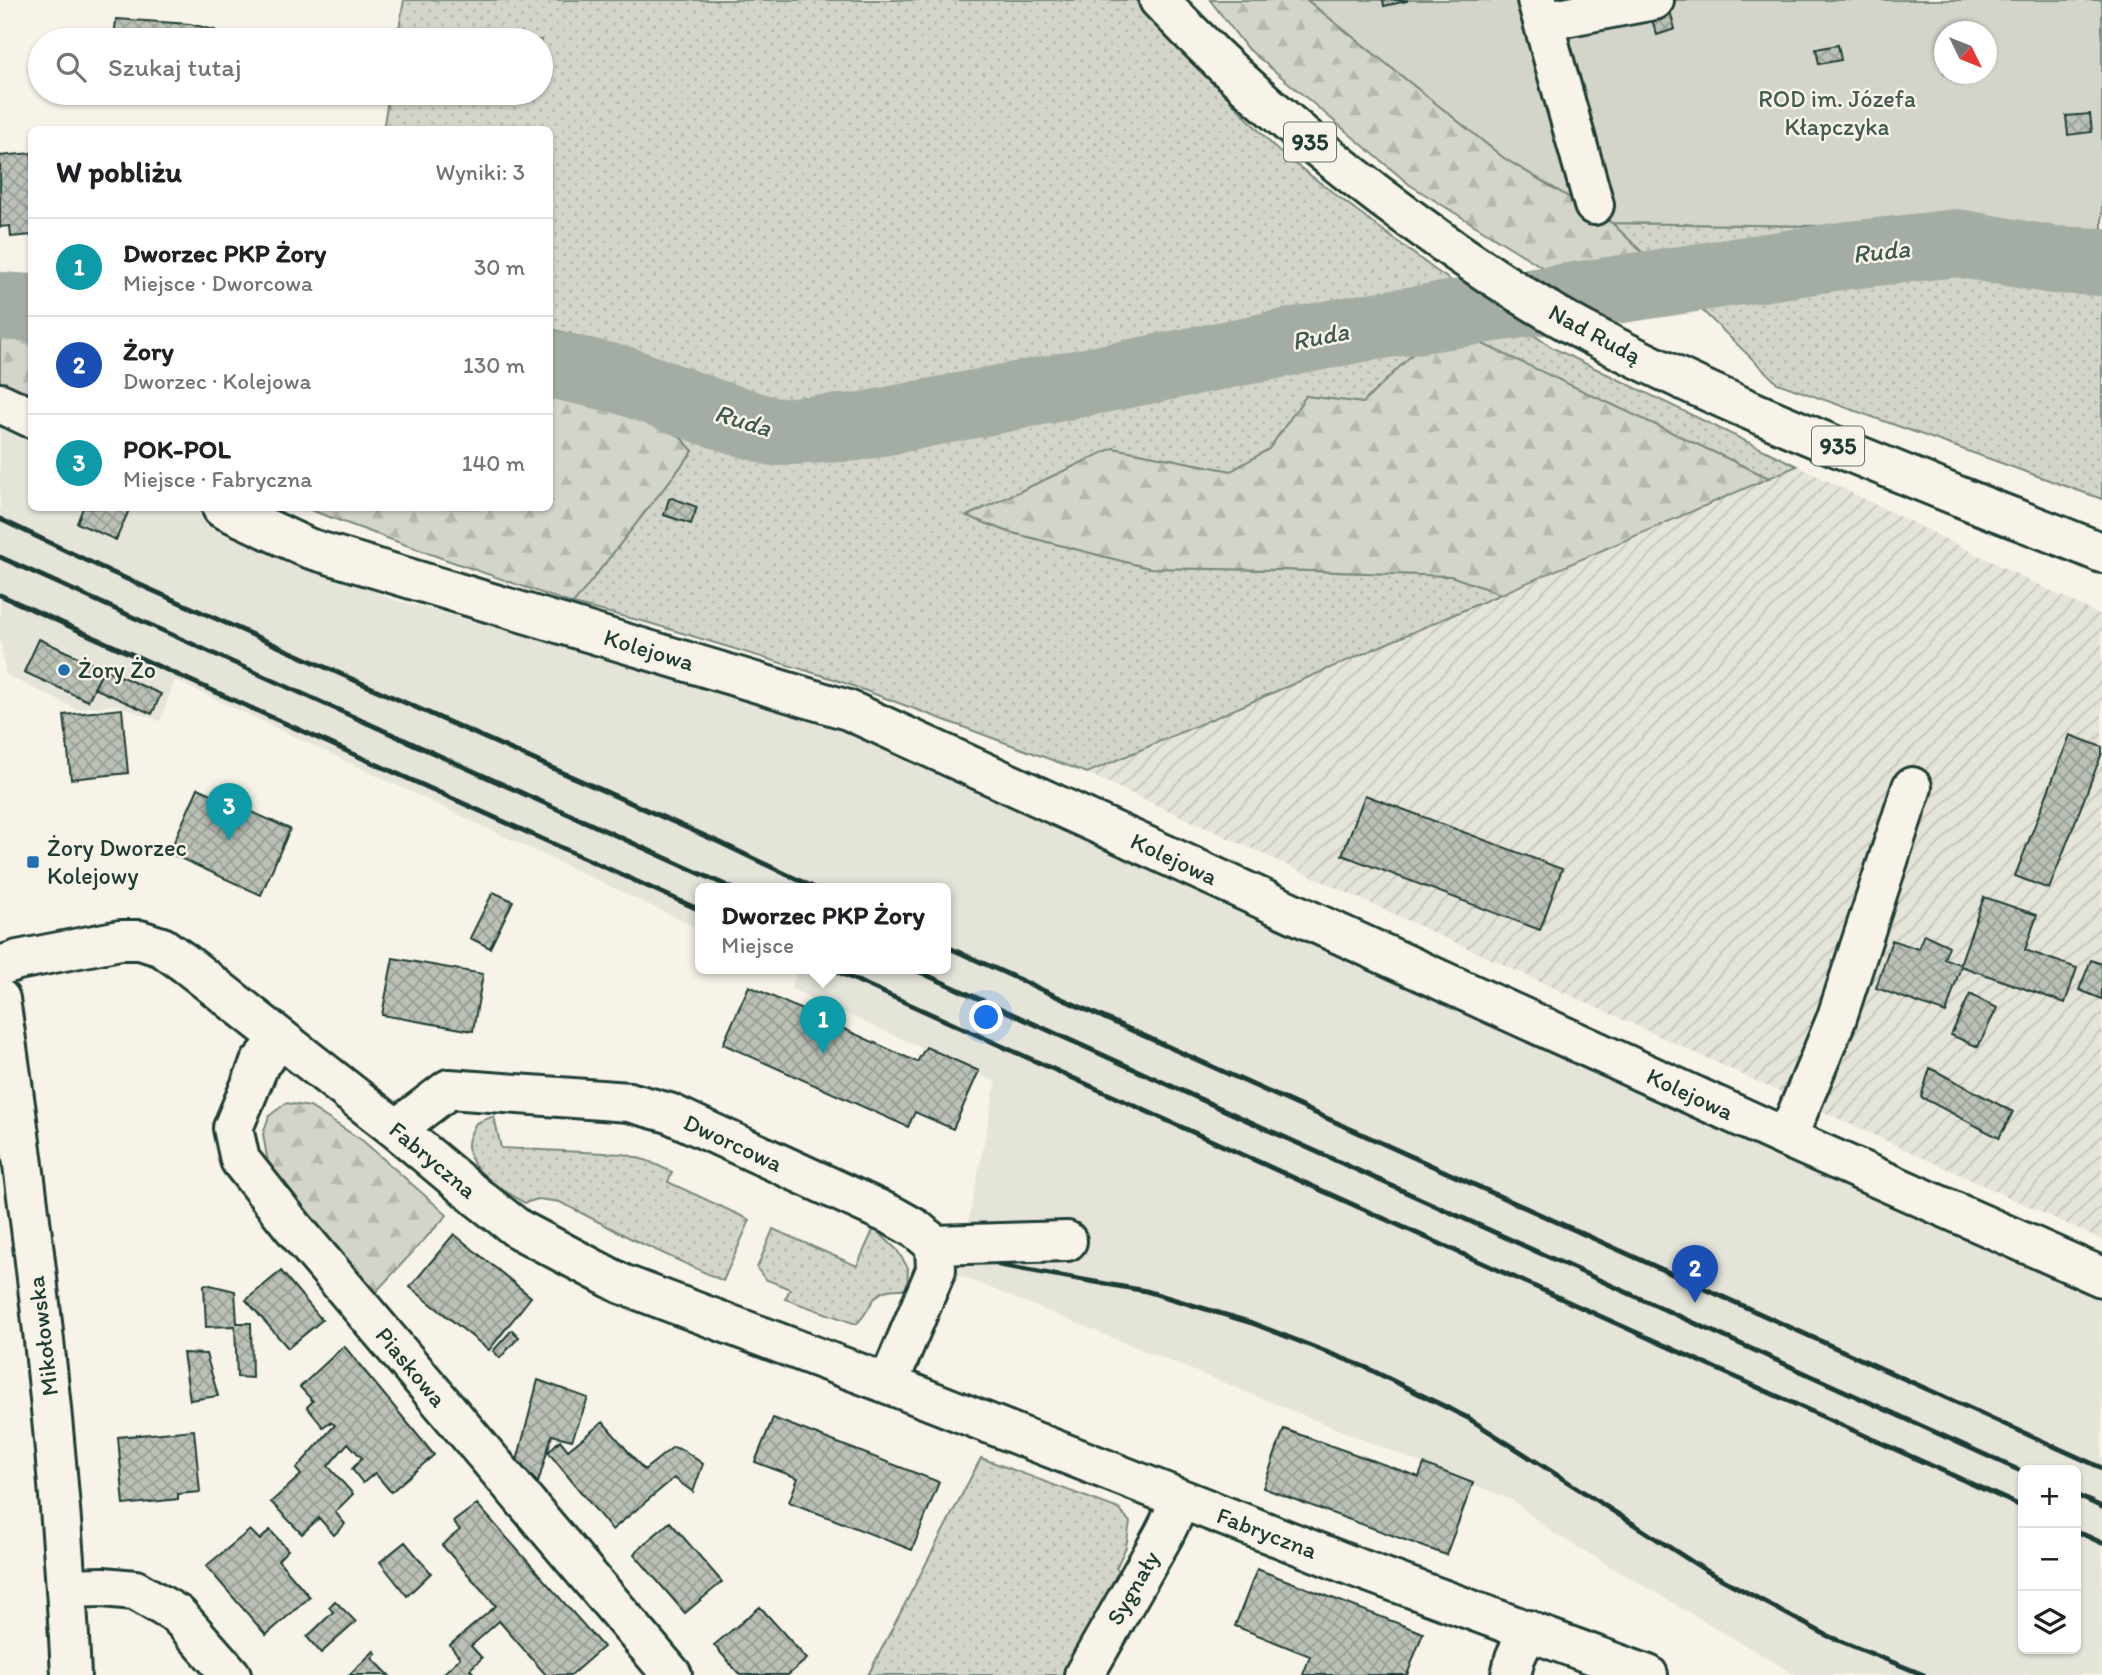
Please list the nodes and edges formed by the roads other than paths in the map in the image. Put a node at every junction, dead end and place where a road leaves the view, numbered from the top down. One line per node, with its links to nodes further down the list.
1 (1159, 0): 8 (street, Nad Rudą / 935)
2 (1654, 0): 3 (street)
3 (1540, 10): 4 (street)
4 (1594, 205)
5 (0, 403): 6 (street)
6 (28, 416)
7 (229, 511): 14 (street, Kolejowa)
8 (2102, 553)
9 (1912, 787): 14 (street)
10 (0, 967): 12 (street, Fabryczna)
11 (0, 999): 20 (street, Mikołowska)
12 (281, 1039): 13 (street, Fabryczna); 24 (street, Piaskowa)
13 (396, 1129): 16 (street, Dworcowa); 18 (street, Fabryczna)
14 (1787, 1138): 17 (street, Kolejowa)
15 (1067, 1241): 16 (street)
16 (935, 1245): 18 (street)
17 (2102, 1277)
18 (888, 1384): 19 (street, Fabryczna)
19 (1181, 1500): 21 (street, Fabryczna); 25 (street, Sygnały)
20 (66, 1588): 22 (street, Mikołowska); 23 (street)
21 (1528, 1630): 26 (street); 27 (street, Fabryczna)
22 (71, 1675)
23 (231, 1675)
24 (672, 1675)
25 (1084, 1675)
26 (1511, 1675)
27 (1648, 1675)

